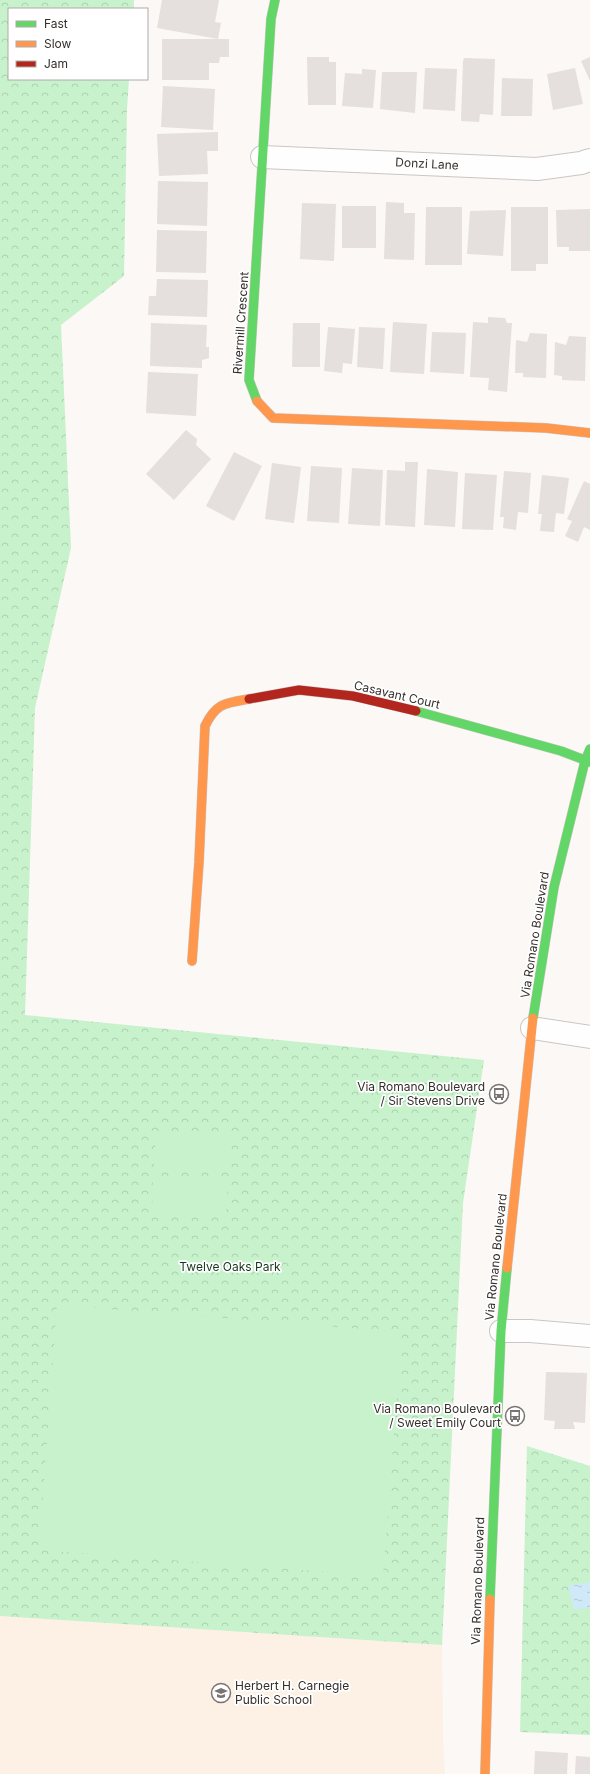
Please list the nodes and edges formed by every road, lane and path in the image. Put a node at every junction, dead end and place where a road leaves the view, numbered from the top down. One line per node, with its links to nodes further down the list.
1 (275, 0): 2 (street, Rivermill Crescent)
2 (262, 157): 3 (street, Donzi Lane); 4 (street, Rivermill Crescent)
3 (590, 160)
4 (590, 433)
5 (590, 749): 6 (street, Via Romano Boulevard)
6 (588, 762): 7 (street, Casavant Court); 8 (street, Via Romano Boulevard)
7 (192, 961)
8 (532, 1028): 9 (street); 10 (street, Via Romano Boulevard)
9 (590, 1037)
10 (501, 1331): 11 (street); 12 (street, Via Romano Boulevard)
11 (590, 1336)
12 (485, 1774)

